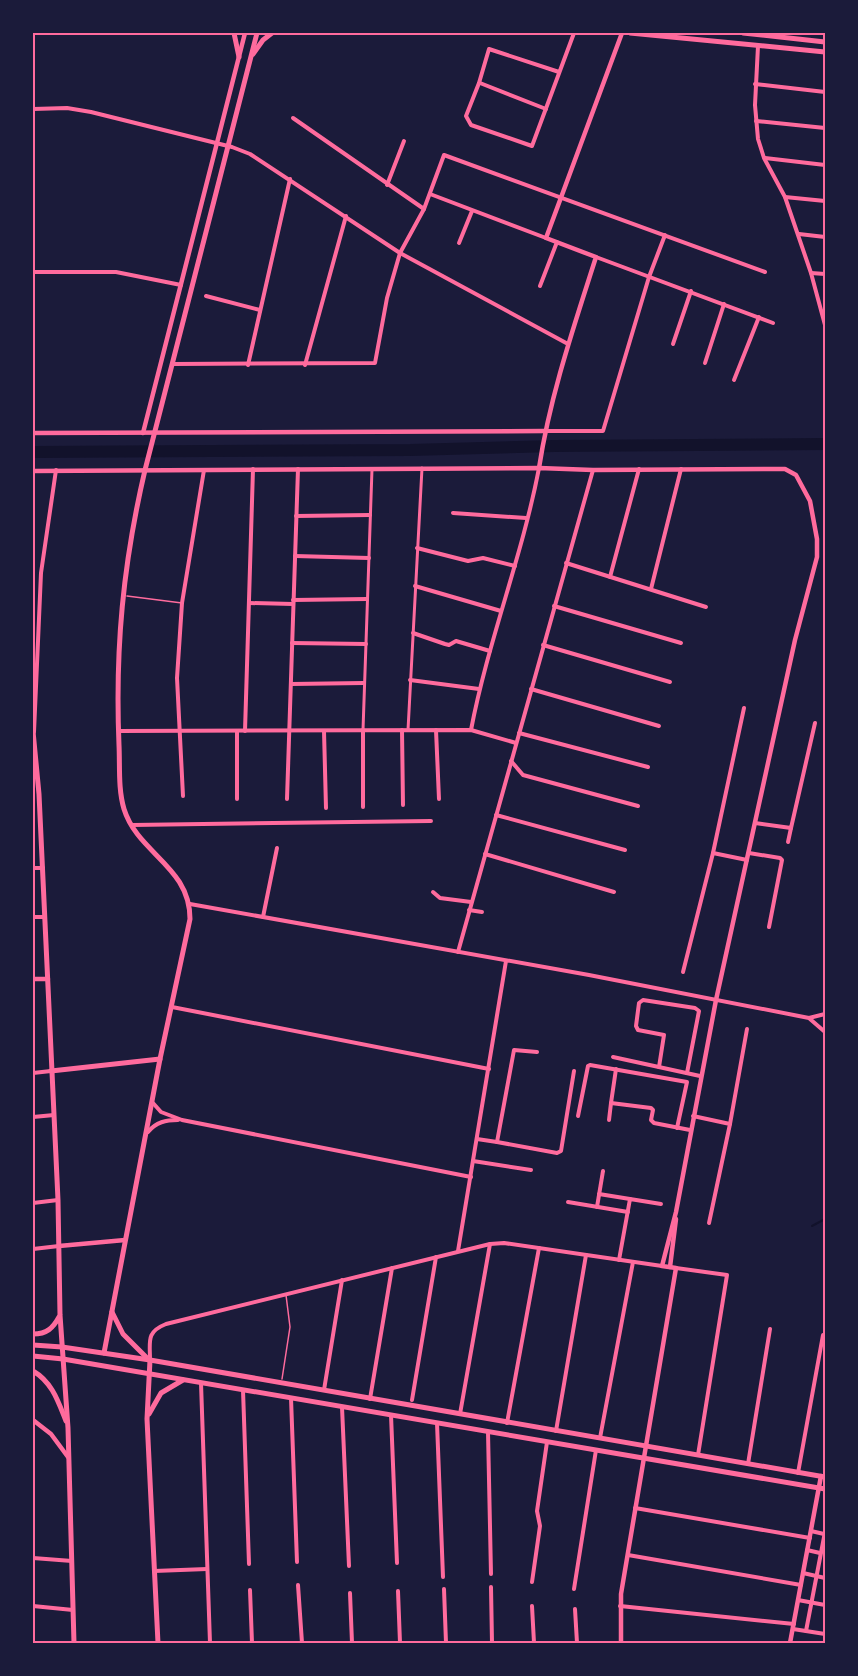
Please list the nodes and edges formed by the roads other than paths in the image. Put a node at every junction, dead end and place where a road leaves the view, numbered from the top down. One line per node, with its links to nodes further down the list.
1 (234, 33): 12 (main road)
2 (245, 33): 12 (street)
3 (257, 33): 13 (main road)
4 (272, 33): 13 (main road)
5 (574, 33): 14 (street)
6 (622, 33): 32 (street)
7 (630, 33): 10 (main road)
8 (743, 33): 9 (main road)
9 (825, 42)
10 (758, 45): 11 (main road); 16 (street)
11 (825, 52)
12 (239, 57): 24 (street)
13 (251, 58): 25 (main road)
14 (559, 72): 15 (street); 19 (street)
15 (479, 83): 19 (street); 19 (street)
16 (755, 84): 17 (street); 21 (street)
17 (825, 92)
18 (33, 109): 24 (street)
19 (546, 109)
20 (293, 118): 29 (street)
21 (756, 121): 22 (street); 26 (street)
22 (825, 128)
23 (405, 141): 29 (street)
24 (217, 143): 25 (street); 50 (street)
25 (228, 146): 28 (street); 63 (main road)
26 (764, 158): 27 (street); 31 (street)
27 (825, 165)
28 (290, 179): 36 (street); 56 (street)
29 (387, 185): 34 (street)
30 (430, 194): 32 (street); 34 (street); 35 (street)
31 (785, 197): 33 (street); 37 (street)
32 (562, 198): 38 (street); 40 (street)
33 (825, 201)
34 (424, 209): 43 (street)
35 (472, 210): 40 (street); 42 (street)
36 (346, 216): 43 (street); 65 (street)
37 (798, 234): 39 (street); 47 (street)
38 (665, 235): 46 (street); 49 (street)
39 (825, 237)
40 (546, 238): 41 (street)
41 (557, 242): 44 (street); 51 (street)
42 (459, 243)
43 (400, 253): 60 (street); 65 (street)
44 (596, 257): 49 (street); 60 (street)
45 (33, 272): 50 (street)
46 (765, 272)
47 (811, 273): 48 (street); 55 (street)
48 (825, 274)
49 (649, 277): 52 (street); 67 (street)
50 (182, 286): 68 (street)
51 (540, 286)
52 (691, 291): 54 (street); 61 (street)
53 (206, 296): 56 (street)
54 (724, 304): 57 (street); 62 (street)
55 (823, 309): 59 (street)
56 (260, 310): 64 (street)
57 (759, 317): 58 (street); 66 (street)
58 (773, 323)
59 (825, 325)
60 (568, 344): 67 (street)
61 (673, 344)
62 (705, 363)
63 (173, 364): 64 (street); 69 (main road)
64 (248, 365): 65 (street)
65 (305, 365)
66 (734, 380)
67 (544, 431): 69 (street); 71 (street)
68 (143, 433): 69 (street); 70 (street)
69 (155, 433): 72 (main road)
70 (33, 434)
71 (539, 465): 73 (street); 81 (street); 86 (street)
72 (146, 468): 79 (street); 80 (street); 95 (main road)
73 (422, 468): 77 (street); 87 (street)
74 (681, 468): 78 (street); 94 (street); 147 (street)
75 (253, 469): 76 (street); 80 (street); 99 (street)
76 (298, 469): 77 (street); 85 (street)
77 (372, 469): 84 (street)
78 (639, 469): 81 (street); 92 (street)
79 (56, 470): 82 (street); 123 (street)
80 (204, 470): 98 (street)
81 (593, 470): 90 (street)
82 (33, 471)
83 (453, 513): 86 (street)
84 (370, 514): 85 (street); 89 (street)
85 (296, 516): 88 (street)
86 (526, 518): 91 (street)
87 (417, 548): 91 (street); 93 (street)
88 (295, 556): 89 (street); 97 (street)
89 (369, 558): 96 (street)
90 (566, 563): 92 (street); 100 (street)
91 (515, 566): 102 (street)
92 (610, 577): 94 (street)
93 (416, 586): 102 (street); 103 (street)
94 (651, 589): 101 (street)
95 (122, 596): 98 (lane); 124 (main road)
96 (367, 599): 97 (street); 106 (street)
97 (293, 602): 99 (street); 104 (street)
98 (182, 603): 125 (street)
99 (249, 603): 127 (street)
100 (554, 606): 105 (street); 107 (street)
101 (706, 606)
102 (501, 611): 108 (street)
103 (413, 633): 108 (street); 109 (street)
104 (292, 643): 106 (street); 112 (street)
105 (681, 643)
106 (366, 644): 111 (street)
107 (543, 645): 110 (street); 114 (street)
108 (490, 651): 113 (street)
109 (410, 681): 113 (street); 120 (street)
110 (670, 682)
111 (364, 683): 112 (street); 118 (street)
112 (291, 684): 128 (street)
113 (479, 689): 122 (street)
114 (531, 689): 117 (street); 130 (street)
115 (744, 708): 154 (street)
116 (815, 723): 149 (street)
117 (659, 726)
118 (363, 730): 119 (street); 129 (street); 142 (street)
119 (402, 730): 120 (street); 139 (street)
120 (408, 730): 121 (street)
121 (436, 730): 122 (street); 137 (street)
122 (471, 730): 131 (street)
123 (33, 731): 133 (main road)
124 (118, 731): 125 (street); 148 (main road)
125 (181, 731): 126 (street); 135 (street)
126 (237, 731): 127 (street); 138 (street)
127 (245, 731): 128 (street)
128 (289, 731): 129 (street); 136 (street)
129 (324, 731): 141 (street)
130 (519, 733): 131 (street); 134 (street)
131 (516, 743): 132 (street)
132 (511, 760): 140 (street); 143 (street)
133 (35, 764): 145 (main road)
134 (648, 767)
135 (183, 796)
136 (287, 799)
137 (439, 799)
138 (237, 800)
139 (403, 806)
140 (638, 806)
141 (326, 807)
142 (363, 807)
143 (496, 815): 152 (street); 155 (street)
144 (33, 816): 145 (street)
145 (40, 816): 158 (main road)
146 (431, 821): 148 (street)
147 (755, 823): 149 (street); 153 (street)
148 (132, 825): 162 (main road)
149 (791, 828): 150 (street)
150 (788, 842)
151 (278, 848): 167 (street)
152 (625, 850)
153 (749, 852): 156 (street); 168 (street)
154 (713, 853): 156 (street); 171 (street)
155 (485, 854): 160 (street); 161 (street)
156 (747, 860): 174 (street)
157 (33, 868): 158 (street)
158 (43, 868): 166 (main road)
159 (433, 892): 161 (street)
160 (614, 892)
161 (471, 902): 163 (street)
162 (190, 904): 167 (street); 175 (main road)
163 (469, 910): 164 (street); 169 (street)
164 (482, 912)
165 (33, 917): 166 (street)
166 (44, 917): 173 (main road)
167 (264, 917): 169 (street)
168 (769, 927)
169 (458, 952): 170 (street)
170 (506, 961): 174 (street); 184 (street)
171 (683, 972)
172 (33, 979): 173 (street)
173 (48, 979): 186 (main road)
174 (716, 1000): 177 (street); 190 (street)
175 (171, 1007): 182 (main road); 184 (street)
176 (825, 1014): 177 (street)
177 (809, 1018): 179 (street)
178 (747, 1029): 199 (street)
179 (825, 1032)
180 (537, 1052): 204 (street)
181 (613, 1057): 183 (street)
182 (160, 1059): 186 (main road); 191 (main road)
183 (659, 1067): 189 (street); 189 (street)
184 (489, 1069): 203 (street)
185 (616, 1069): 192 (street); 194 (street); 200 (street)
186 (51, 1071): 188 (street); 193 (main road)
187 (574, 1071): 204 (street)
188 (33, 1073)
189 (687, 1073): 190 (street)
190 (700, 1076): 195 (street)
191 (152, 1102): 197 (street); 202 (main road)
192 (611, 1103): 198 (street); 200 (street)
193 (54, 1115): 196 (street); 211 (main road)
194 (578, 1116)
195 (693, 1116): 199 (street); 201 (street)
196 (33, 1117)
197 (182, 1120): 202 (street); 208 (street)
198 (609, 1120)
199 (730, 1124): 218 (street)
200 (677, 1128): 201 (street)
201 (690, 1130): 217 (street)
202 (145, 1135): 219 (main road)
203 (477, 1139): 204 (street); 205 (street)
204 (497, 1142)
205 (474, 1161): 206 (street); 208 (street)
206 (531, 1170)
207 (603, 1171): 209 (street)
208 (471, 1177): 224 (street)
209 (599, 1194): 210 (street); 215 (street)
210 (630, 1199): 214 (street); 216 (street)
211 (58, 1200): 213 (street); 221 (main road)
212 (568, 1202): 215 (street)
213 (33, 1203)
214 (661, 1204)
215 (597, 1207): 216 (street)
216 (628, 1212): 227 (street)
217 (676, 1212): 229 (street); 231 (street)
218 (709, 1223)
219 (125, 1240): 221 (street); 234 (main road)
220 (490, 1244): 222 (street); 224 (street); 257 (street)
221 (59, 1246): 223 (street); 235 (main road)
222 (539, 1248): 225 (street); 261 (street)
223 (33, 1249)
224 (458, 1251): 226 (street)
225 (586, 1255): 227 (street); 263 (street)
226 (436, 1257): 230 (street); 254 (street)
227 (619, 1260): 228 (street)
228 (633, 1262): 229 (street); 265 (street)
229 (662, 1266): 231 (street)
230 (392, 1268): 232 (street); 253 (street)
231 (673, 1268): 267 (street); 269 (street)
232 (342, 1280): 233 (street); 251 (street)
233 (285, 1294): 244 (street); 249 (lane)
234 (112, 1312): 241 (main road); 244 (main road)
235 (60, 1315): 237 (main road); 240 (main road)
236 (770, 1329): 272 (street)
237 (33, 1334)
238 (823, 1335): 273 (street)
239 (33, 1345): 240 (main road)
240 (62, 1347): 241 (main road); 243 (main road)
241 (104, 1353): 244 (main road)
242 (33, 1356): 243 (main road)
243 (63, 1359): 246 (main road); 262 (main road)
244 (150, 1360): 246 (main road); 249 (main road)
245 (33, 1371): 262 (main road)
246 (149, 1373): 247 (main road); 258 (main road)
247 (184, 1380): 248 (main road); 258 (main road)
248 (201, 1383): 250 (main road); 289 (street)
249 (281, 1384): 251 (main road)
250 (243, 1390): 252 (main road); 287 (street)
251 (324, 1391): 253 (main road)
252 (291, 1398): 255 (main road); 285 (street)
253 (370, 1399): 257 (main road)
254 (412, 1400)
255 (342, 1407): 256 (main road); 288 (street)
256 (391, 1415): 260 (main road); 286 (street)
257 (459, 1415): 261 (main road)
258 (147, 1419): 290 (main road)
259 (33, 1420): 270 (street)
260 (436, 1423): 264 (main road); 294 (street)
261 (507, 1423): 263 (main road)
262 (68, 1428): 270 (main road)
263 (556, 1431): 265 (main road)
264 (488, 1432): 266 (main road); 292 (street)
265 (600, 1439): 267 (main road)
266 (547, 1442): 268 (main road); 296 (street)
267 (646, 1447): 269 (main road); 271 (street)
268 (596, 1450): 271 (main road); 301 (street)
269 (698, 1456): 272 (main road)
270 (69, 1458): 284 (main road)
271 (644, 1458): 275 (main road); 276 (street)
272 (748, 1464): 273 (main road)
273 (798, 1473): 274 (main road)
274 (823, 1477): 275 (street)
275 (822, 1488): 277 (street)
276 (635, 1508): 279 (street); 282 (street)
277 (811, 1531): 278 (street); 279 (street)
278 (824, 1533): 281 (street)
279 (810, 1538): 280 (street)
280 (807, 1550): 281 (street); 291 (street)
281 (822, 1552): 293 (street)
282 (628, 1555): 297 (street); 310 (street)
283 (33, 1558): 284 (street)
284 (72, 1561): 312 (main road)
285 (297, 1562)
286 (397, 1563)
287 (249, 1564)
288 (349, 1566)
289 (207, 1569): 290 (street); 318 (street)
290 (154, 1571): 317 (main road)
291 (803, 1573): 293 (street); 297 (street)
292 (491, 1574)
293 (816, 1576): 295 (street); 306 (street)
294 (443, 1577)
295 (825, 1578)
296 (532, 1582)
297 (801, 1585): 305 (street)
298 (298, 1586): 320 (street)
299 (491, 1587): 324 (street)
300 (444, 1589): 323 (street)
301 (574, 1589)
302 (250, 1590): 319 (street)
303 (398, 1591): 322 (street)
304 (350, 1593): 321 (street)
305 (798, 1600): 306 (street); 313 (street)
306 (811, 1602): 307 (street); 314 (street)
307 (825, 1605)
308 (33, 1606): 312 (street)
309 (532, 1606): 325 (street)
310 (620, 1606): 313 (street); 327 (street)
311 (575, 1609): 326 (street)
312 (73, 1610): 316 (main road)
313 (793, 1627): 314 (street); 328 (street)
314 (806, 1631): 315 (street)
315 (825, 1634)
316 (74, 1643)
317 (158, 1643)
318 (210, 1643)
319 (252, 1643)
320 (302, 1643)
321 (352, 1643)
322 (400, 1643)
323 (446, 1643)
324 (492, 1643)
325 (534, 1643)
326 (577, 1643)
327 (621, 1643)
328 (790, 1643)

